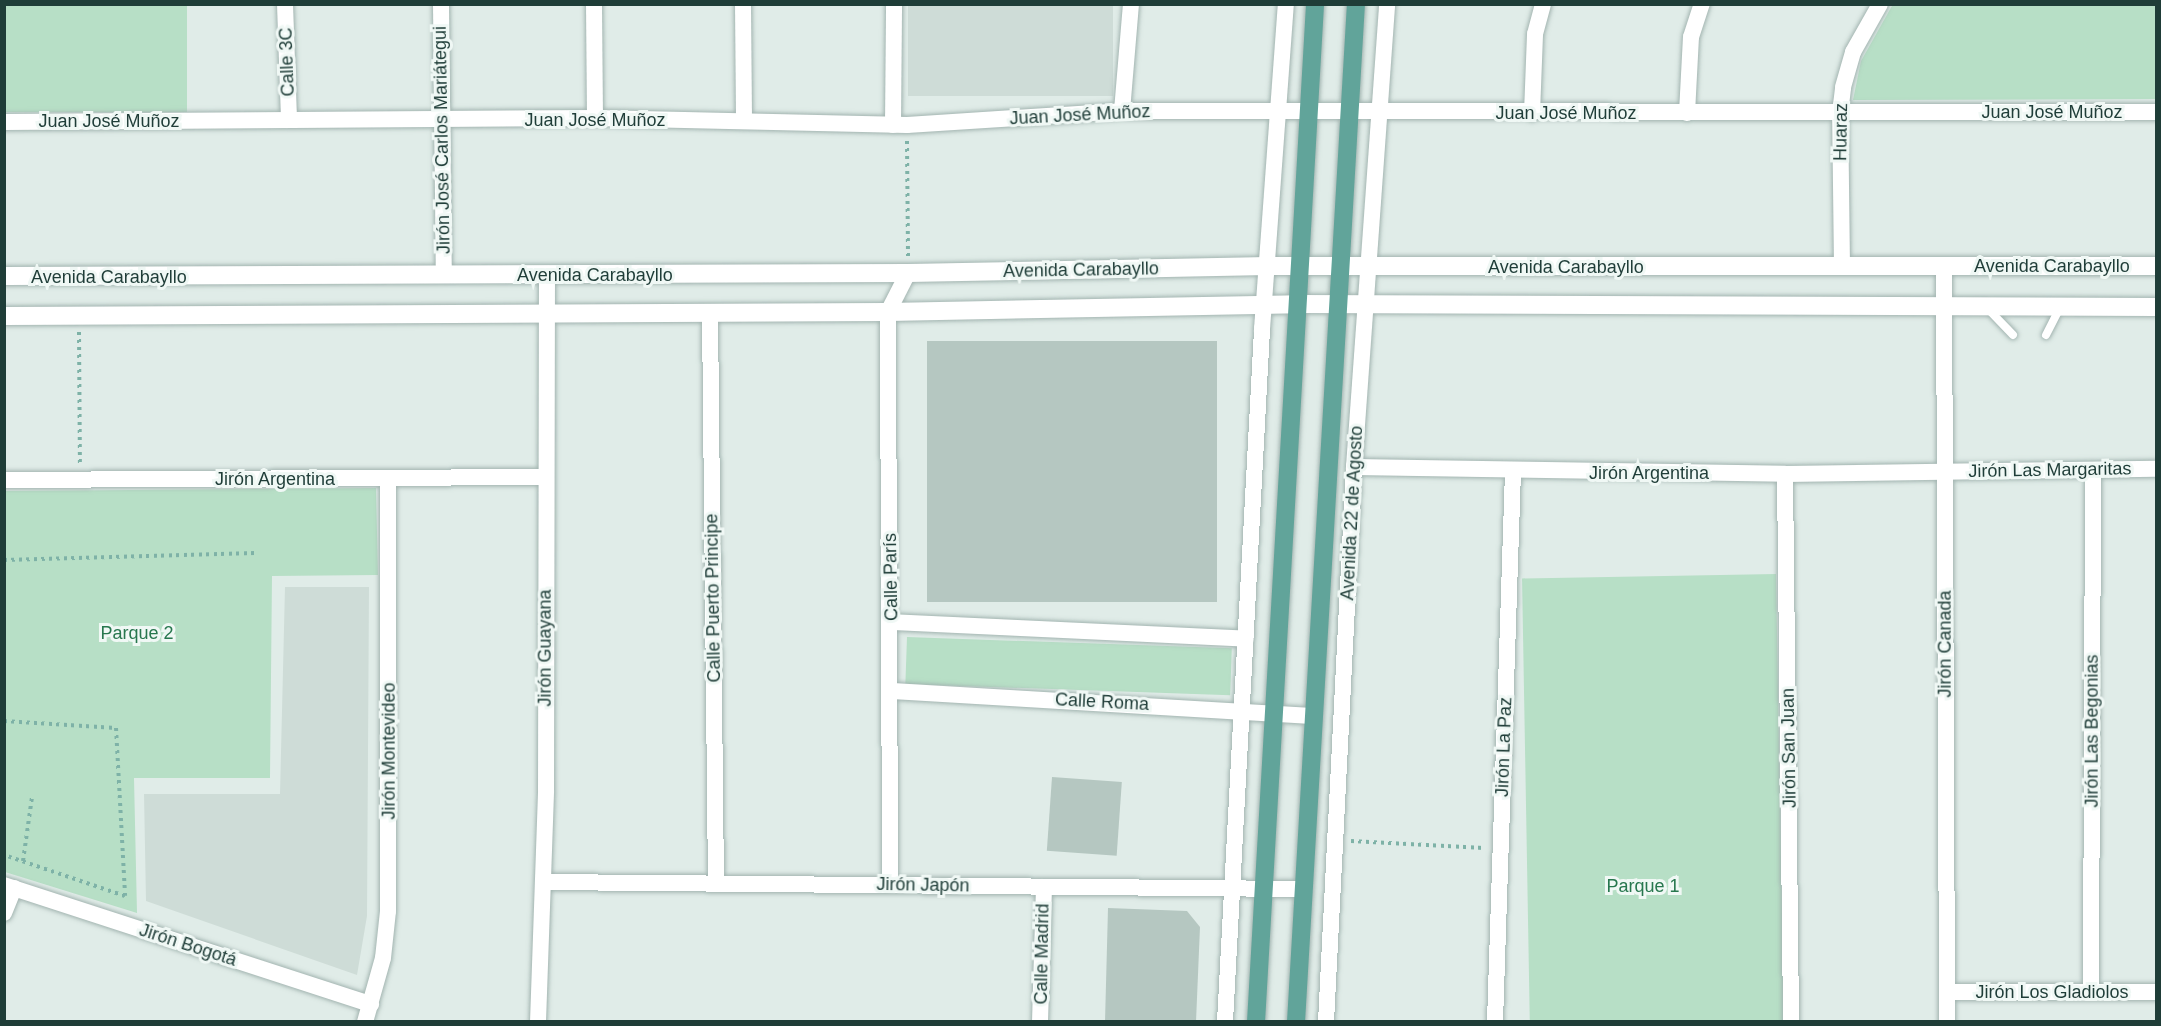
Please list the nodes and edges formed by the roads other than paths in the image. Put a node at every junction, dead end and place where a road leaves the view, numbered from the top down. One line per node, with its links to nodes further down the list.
1 (285, 4): 24 (street, Calle 3C)
2 (441, 4): 25 (street, Jirón José Carlos Mariátegui)
3 (594, 4): 23 (street)
4 (743, 4): 27 (street)
5 (894, 4): 28 (street)
6 (1131, 4): 15 (street)
7 (1286, 4): 14 (street)
8 (1316, 4): 16 (main road)
9 (1356, 4): 17 (main road, Avenida 22 de Agosto)
10 (1387, 4): 18 (street, Avenida 22 de Agosto)
11 (1543, 4): 21 (street)
12 (1702, 4): 22 (street)
13 (1880, 4): 19 (street, Huaraz)
14 (1278, 110): 15 (street, Juan José Muñoz); 16 (street, Juan José Muñoz); 29 (street)
15 (1122, 111): 28 (street, Juan José Muñoz)
16 (1309, 111): 17 (street, Juan José Muñoz); 30 (main road)
17 (1349, 111): 18 (street, Juan José Muñoz); 32 (main road, Avenida 22 de Agosto)
18 (1378, 111): 21 (street, Juan José Muñoz); 33 (street, Avenida 22 de Agosto)
19 (1840, 112): 20 (street, Juan José Muñoz); 22 (street, Juan José Muñoz); 34 (street, Huaraz)
20 (2157, 112)
21 (1532, 113): 22 (street, Juan José Muñoz)
22 (1686, 113)
23 (595, 118): 25 (street, Juan José Muñoz); 27 (street, Juan José Muñoz)
24 (289, 120): 25 (street, Juan José Muñoz); 26 (street, Juan José Muñoz)
25 (441, 120): 37 (street, Jirón José Carlos Mariátegui)
26 (4, 122)
27 (744, 122): 28 (street, Juan José Muñoz)
28 (900, 125)
29 (1268, 266): 30 (main road, Avenida Carabayllo); 36 (main road, Avenida Carabayllo); 40 (street)
30 (1300, 266): 32 (main road, Avenida Carabayllo); 41 (main road)
31 (2157, 266): 35 (main road, Avenida Carabayllo)
32 (1341, 267): 33 (main road, Avenida Carabayllo); 42 (main road, Avenida 22 de Agosto)
33 (1367, 267): 34 (main road, Avenida Carabayllo); 43 (street, Avenida 22 de Agosto)
34 (1842, 267): 35 (main road, Avenida Carabayllo)
35 (1944, 267): 44 (street, Jirón Canada)
36 (908, 273): 38 (main road, Avenida Carabayllo); 48 (street, Calle París)
37 (444, 275): 38 (main road, Avenida Carabayllo); 39 (main road, Avenida Carabayllo)
38 (547, 275): 50 (street, Jirón Guayana)
39 (4, 276)
40 (1264, 304): 41 (main road, Avenida Carabayllo); 48 (main road, Avenida Carabayllo); 64 (street)
41 (1298, 304): 42 (main road, Avenida Carabayllo); 67 (main road)
42 (1338, 304): 43 (main road, Avenida Carabayllo); 68 (main road, Avenida 22 de Agosto)
43 (1365, 304): 44 (main road, Avenida Carabayllo); 54 (street, Avenida 22 de Agosto)
44 (1944, 307): 45 (main road, Avenida Carabayllo); 58 (street, Jirón Canada)
45 (1986, 307): 46 (main road, Avenida Carabayllo); 52 (lane)
46 (2060, 307): 47 (main road, Avenida Carabayllo); 53 (lane)
47 (2157, 307)
48 (888, 312): 49 (main road, Avenida Carabayllo); 63 (street, Calle París)
49 (710, 313): 50 (main road, Avenida Carabayllo); 70 (street, Calle Puerto Principe)
50 (547, 314): 51 (main road, Avenida Carabayllo); 60 (street, Jirón Guayana)
51 (4, 316)
52 (2013, 335)
53 (2046, 335)
54 (1354, 467): 57 (street, Jirón Argentina); 88 (street, Avenida 22 de Agosto)
55 (2157, 469): 56 (street, Jirón Las Margaritas)
56 (2093, 470): 58 (street, Jirón Las Margaritas); 79 (street, Jirón Las Begonias)
57 (1514, 471): 59 (street, Jirón Argentina); 89 (street, Jirón La Paz)
58 (1944, 472): 59 (street, Jirón Argentina); 78 (street, Jirón Canada)
59 (1785, 474): 90 (street, Jirón San Juan)
60 (545, 477): 61 (street, Jirón Argentina); 69 (street, Jirón Guayana)
61 (388, 478): 62 (street, Jirón Argentina); 81 (street, Jirón Montevideo)
62 (4, 480)
63 (891, 622): 64 (street); 65 (street, Calle París)
64 (1246, 639): 66 (street)
65 (892, 691): 66 (street, Calle Roma); 71 (street, Calle París)
66 (1242, 709): 67 (street, Calle Roma); 74 (street)
67 (1274, 712): 68 (street, Calle Roma); 75 (main road)
68 (1312, 716): 76 (main road, Avenida 22 de Agosto)
69 (543, 882): 70 (street, Jirón Japón); 83 (street, Jirón Guayana)
70 (716, 883): 71 (street, Jirón Japón)
71 (890, 885): 72 (street, Jirón Japón)
72 (1044, 886): 74 (street, Jirón Japón); 84 (street, Calle Madrid)
73 (9, 887): 77 (street); 81 (street, Jirón Bogotá)
74 (1233, 888): 75 (street, Jirón Japón); 85 (street)
75 (1264, 889): 76 (street, Jirón Japón); 86 (main road)
76 (1304, 889): 87 (main road, Avenida 22 de Agosto)
77 (4, 913)
78 (1948, 992): 79 (street, Jirón Los Gladiolos); 91 (street, Jirón Canada)
79 (2091, 992): 80 (street, Jirón Los Gladiolos)
80 (2157, 992)
81 (371, 1004): 82 (street, Jirón Montevideo)
82 (365, 1022)
83 (538, 1022)
84 (1040, 1022)
85 (1225, 1022)
86 (1256, 1022)
87 (1296, 1022)
88 (1326, 1022)
89 (1495, 1022)
90 (1791, 1022)
91 (1947, 1022)

